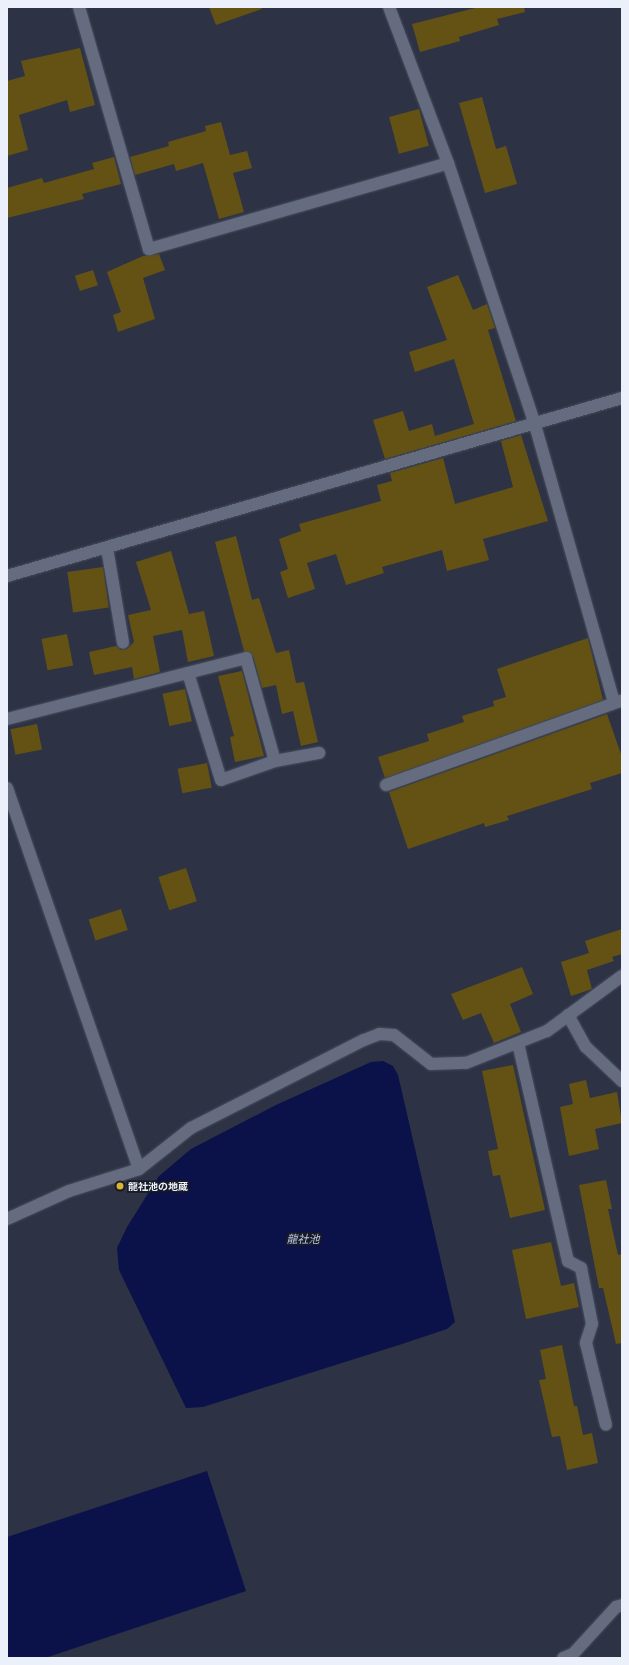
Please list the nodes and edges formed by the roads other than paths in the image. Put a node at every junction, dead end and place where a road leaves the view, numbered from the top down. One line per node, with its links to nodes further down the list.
1 (79, 7): 3 (street)
2 (389, 7): 3 (street)
3 (448, 162): 5 (street)
4 (622, 398): 5 (street)
5 (534, 425): 6 (street); 10 (street)
6 (107, 548): 7 (street); 8 (street)
7 (7, 576)
8 (123, 643)
9 (188, 673): 11 (street); 13 (street); 13 (street)
10 (618, 702): 14 (street)
11 (7, 719)
12 (319, 753): 13 (street)
13 (275, 761)
14 (386, 785)
15 (7, 789): 20 (street)
16 (622, 976): 17 (street)
17 (568, 1015): 18 (street); 19 (street)
18 (518, 1043): 20 (street); 22 (street)
19 (622, 1081)
20 (139, 1169): 21 (street)
21 (7, 1219)
22 (606, 1425)
23 (622, 1605): 24 (street)
24 (563, 1658)

